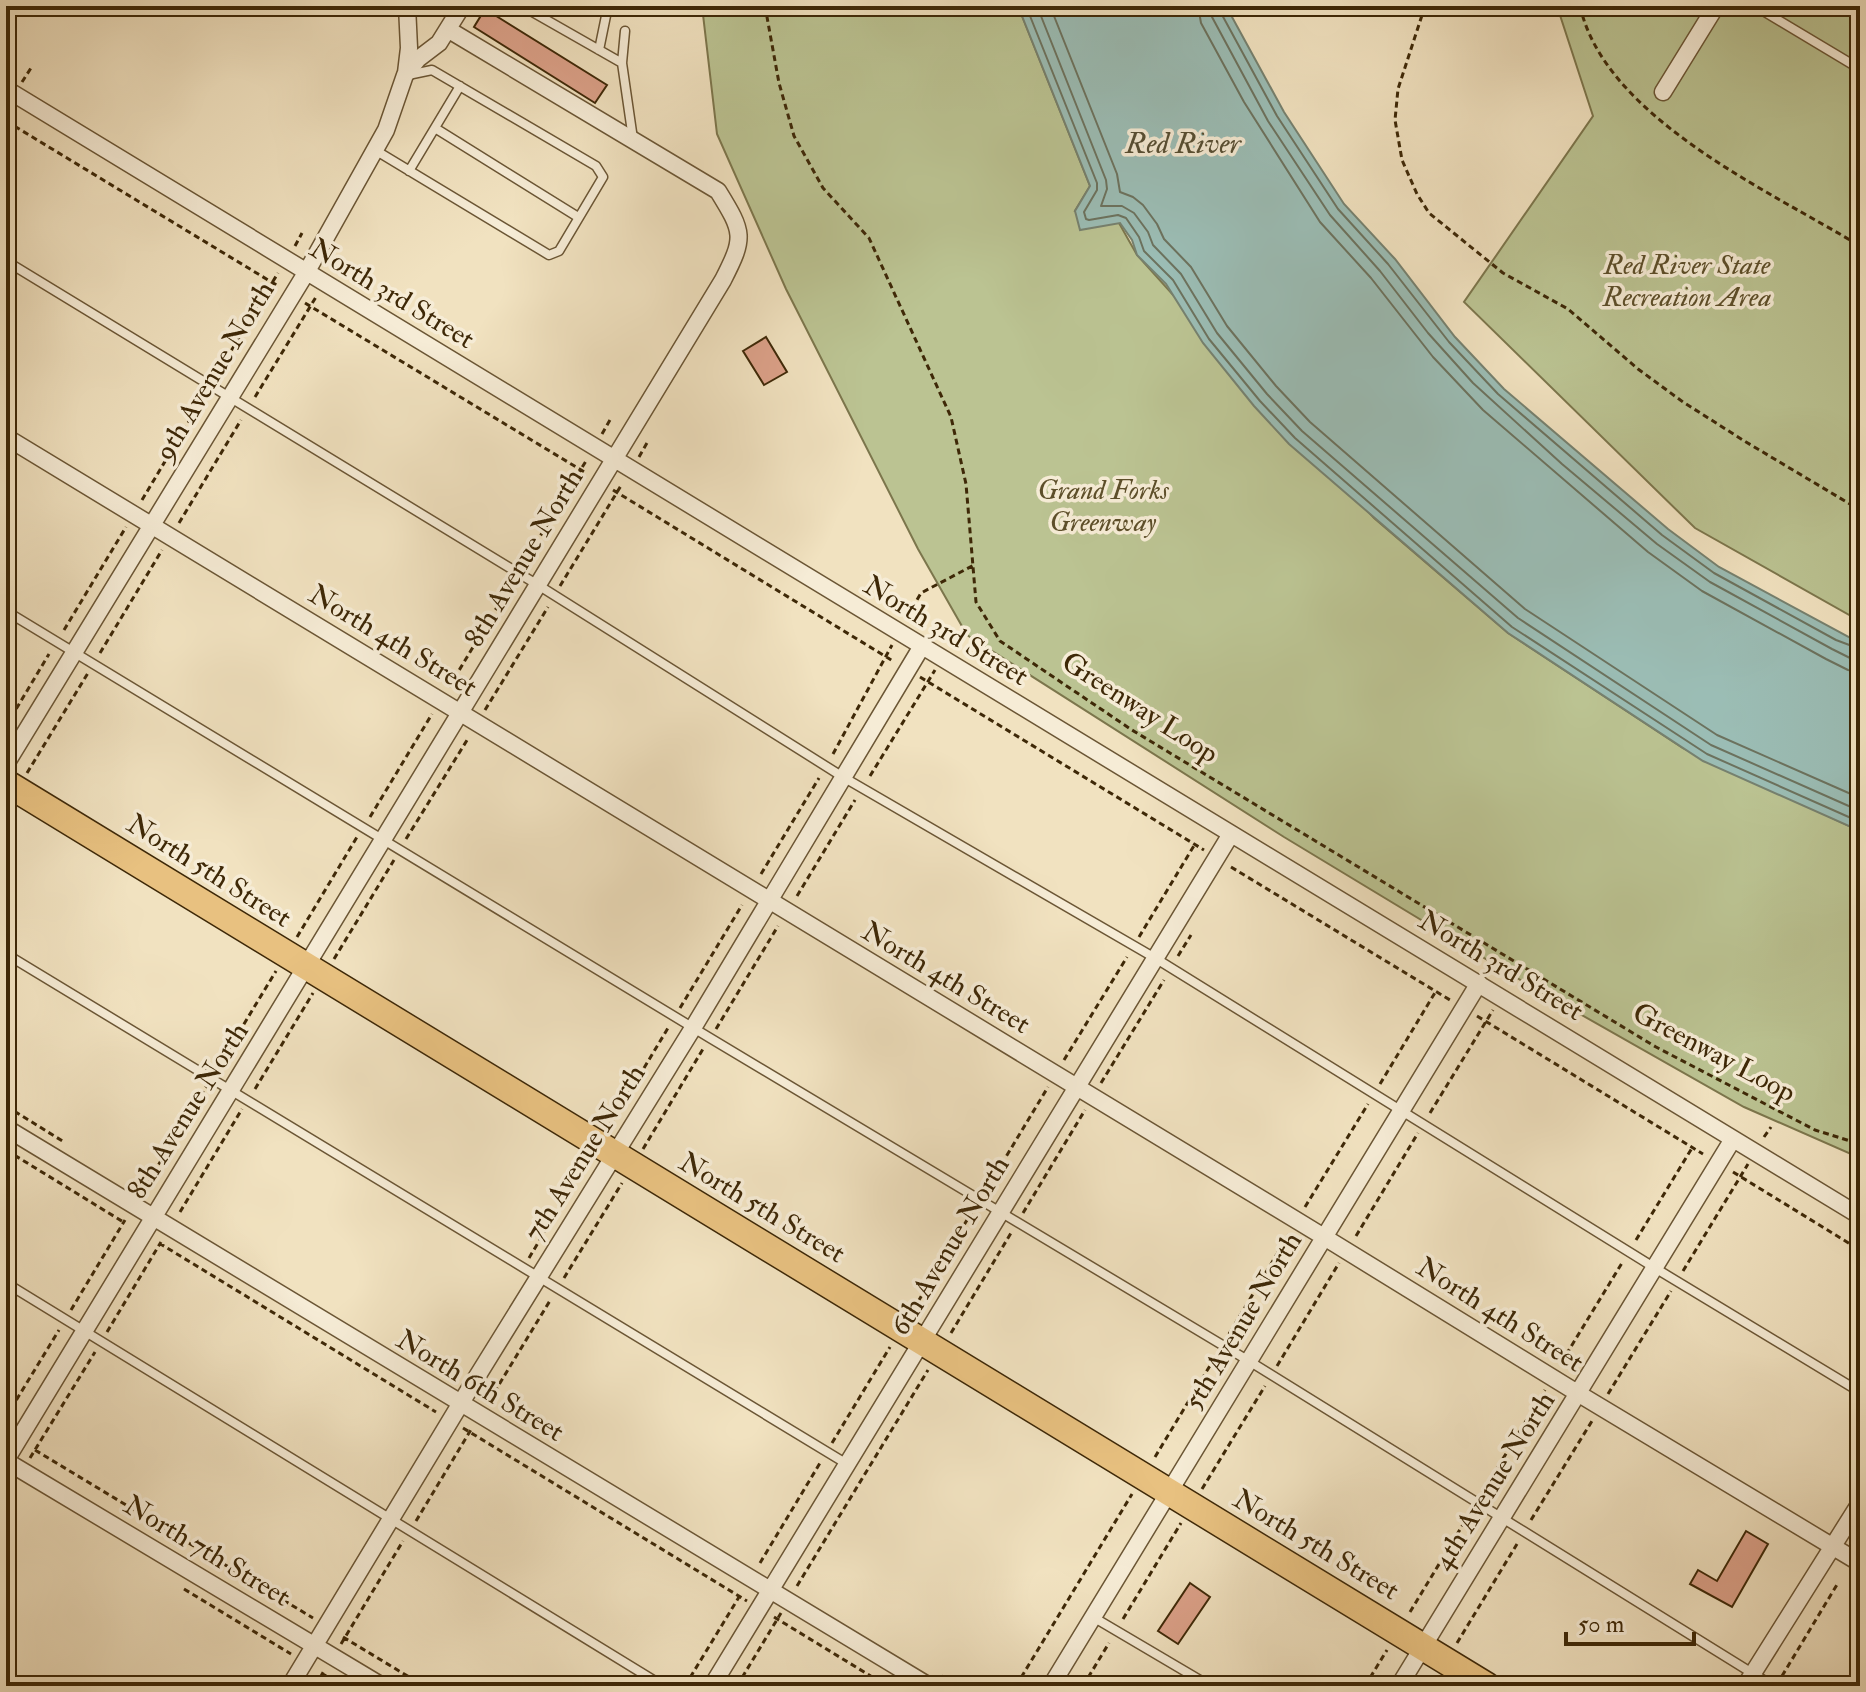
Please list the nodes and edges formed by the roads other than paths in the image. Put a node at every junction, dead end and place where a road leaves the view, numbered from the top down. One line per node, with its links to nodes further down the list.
1 (407, 6): 12 (street)
2 (462, 6): 7 (street, 9th Avenue North)
3 (522, 6): 9 (lane)
4 (608, 6): 9 (lane)
5 (1716, 6): 15 (street)
6 (1755, 6): 11 (lane)
7 (449, 30): 12 (street, 9th Avenue North); 17 (street, 8th Avenue North)
8 (625, 31): 10 (lane)
9 (599, 50): 10 (lane)
10 (622, 63): 17 (lane)
11 (1860, 69)
12 (405, 75): 13 (lane); 18 (street, 9th Avenue North)
13 (460, 86): 16 (lane); 20 (lane)
14 (6, 89): 22 (street, North 3rd Street)
15 (1663, 92)
16 (435, 128): 19 (lane); 20 (lane)
17 (633, 140): 25 (street, 8th Avenue North)
18 (375, 150): 19 (lane); 22 (street, 9th Avenue North)
19 (409, 171): 20 (lane)
20 (578, 217)
21 (6, 261): 23 (lane)
22 (306, 273): 23 (street, 9th Avenue North); 25 (street, North 3rd Street)
23 (231, 397): 26 (street, 9th Avenue North); 27 (lane)
24 (6, 437): 26 (street, North 4th Street)
25 (615, 459): 27 (street, 8th Avenue North); 29 (street, North 3rd Street)
26 (152, 525): 30 (street, 9th Avenue North); 31 (street, North 4th Street)
27 (538, 585): 31 (street, 8th Avenue North); 33 (lane)
28 (6, 611): 30 (lane)
29 (922, 646): 33 (street, 7th Avenue North); 35 (street, North 3rd Street)
30 (74, 652): 32 (street, 9th Avenue North); 36 (lane)
31 (461, 713): 36 (street, 8th Avenue North); 37 (street, North 4th Street)
32 (6, 764)
33 (843, 777): 37 (street, 7th Avenue North); 39 (lane)
34 (6, 783): 40 (main road, North 5th Street)
35 (1231, 834): 39 (street, 6th Avenue North); 41 (street, North 3rd Street)
36 (385, 838): 40 (street, 8th Avenue North); 42 (lane)
37 (769, 900): 42 (street, 7th Avenue North); 43 (street, North 4th Street)
38 (6, 954): 44 (lane)
39 (1155, 958): 43 (street, 6th Avenue North); 45 (lane)
40 (296, 962): 44 (street, 8th Avenue North); 48 (main road, North 5th Street)
41 (1479, 983): 45 (street, 5th Avenue North); 47 (street, North 3rd Street)
42 (693, 1028): 48 (street, 7th Avenue North); 49 (lane)
43 (1076, 1088): 49 (street, 6th Avenue North); 52 (street, North 4th Street)
44 (230, 1092): 51 (street, 8th Avenue North); 54 (lane)
45 (1402, 1109): 52 (street, 5th Avenue North); 53 (lane)
46 (6, 1128): 51 (street, North 6th Street)
47 (1733, 1139): 50 (street, North 3rd Street); 53 (street, 4th Avenue North)
48 (614, 1156): 54 (street, 7th Avenue North); 57 (main road, North 5th Street)
49 (1001, 1213): 57 (street, 6th Avenue North); 58 (lane)
50 (1860, 1216)
51 (153, 1217): 56 (street, 8th Avenue North); 61 (street, North 6th Street)
52 (1324, 1237): 58 (street, 5th Avenue North); 60 (street, North 4th Street)
53 (1655, 1268): 59 (lane); 60 (street, 4th Avenue North)
54 (538, 1278): 61 (street, 7th Avenue North); 63 (lane)
55 (6, 1283): 56 (lane)
56 (84, 1331): 62 (street, 8th Avenue North); 67 (lane)
57 (921, 1341): 63 (street, 6th Avenue North); 64 (main road, North 5th Street)
58 (1249, 1361): 64 (street, 5th Avenue North); 66 (lane)
59 (1860, 1392)
60 (1579, 1394): 66 (street, 4th Avenue North); 68 (street, North 4th Street)
61 (460, 1404): 67 (street, 7th Avenue North); 70 (street, North 6th Street)
62 (6, 1460): 72 (street, North 7th Street)
63 (847, 1464): 70 (street, 6th Avenue North)
64 (1180, 1501): 71 (street, 5th Avenue North); 73 (main road, North 5th Street)
65 (1860, 1503): 68 (street)
66 (1503, 1516): 73 (street, 4th Avenue North); 74 (lane)
67 (390, 1520): 72 (street, 7th Avenue North); 77 (lane)
68 (1834, 1547): 69 (street, North 4th Street); 74 (street)
69 (1860, 1563)
70 (770, 1590): 78 (street, 6th Avenue North); 79 (street, North 6th Street)
71 (1093, 1617): 80 (street, 5th Avenue North); 81 (lane)
72 (314, 1645): 75 (street, 7th Avenue North); 76 (street, North 7th Street)
73 (1423, 1647): 82 (street, 4th Avenue North); 83 (main road, North 5th Street)
74 (1749, 1680): 84 (lane)
75 (290, 1686)
76 (382, 1686)
77 (663, 1686)
78 (712, 1686)
79 (929, 1686)
80 (1051, 1686)
81 (1210, 1686)
82 (1399, 1686)
83 (1487, 1686)
84 (1774, 1686)

